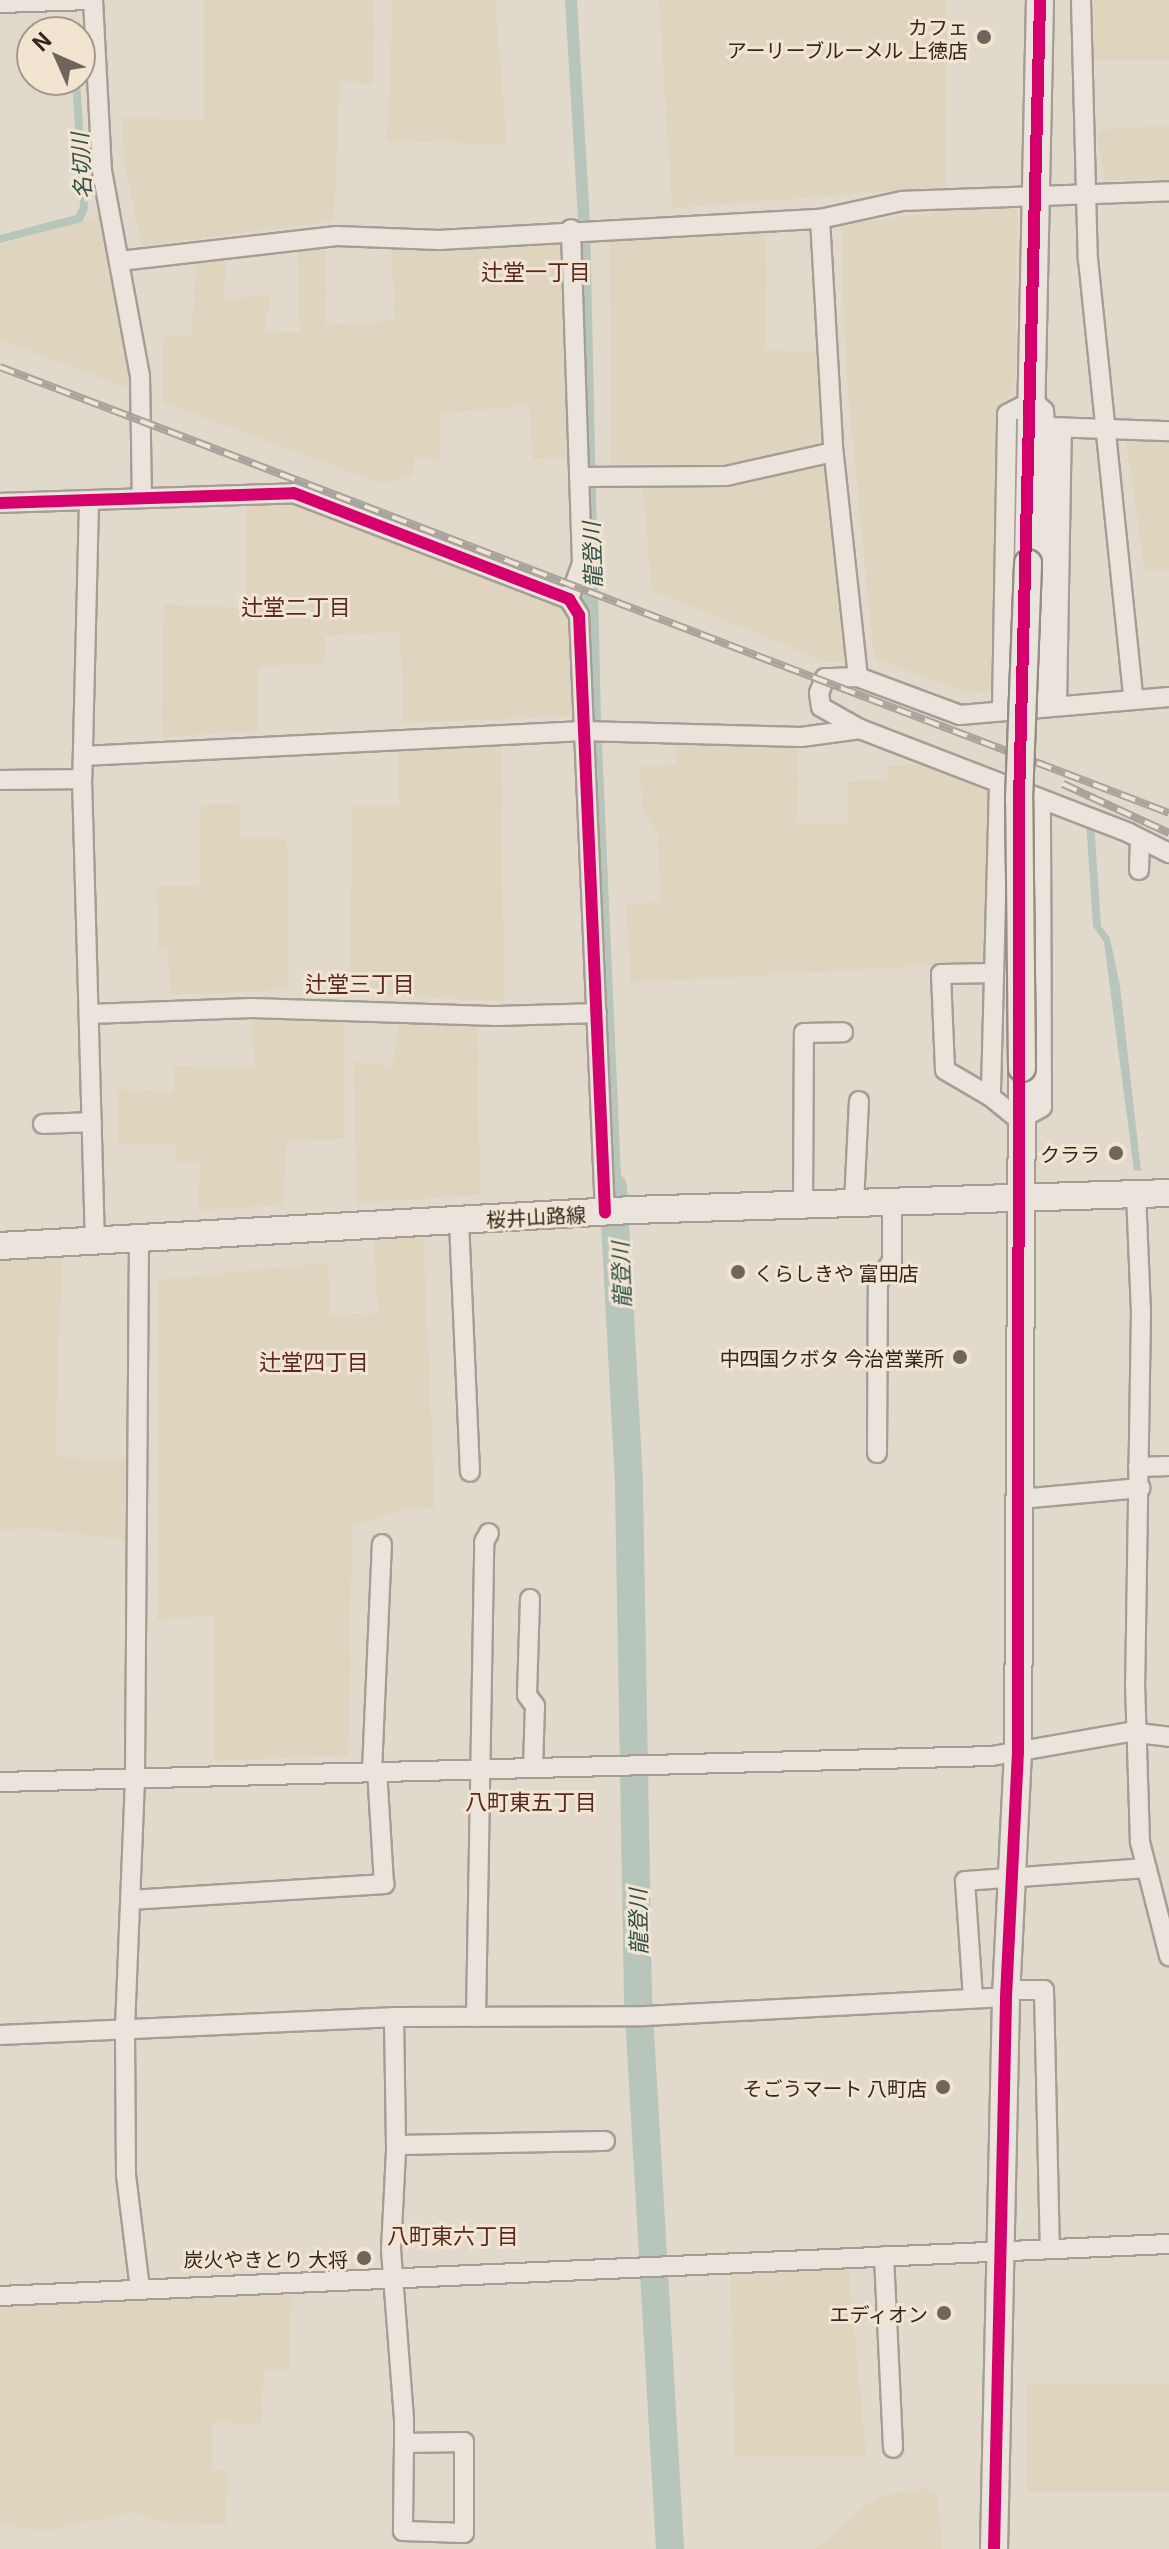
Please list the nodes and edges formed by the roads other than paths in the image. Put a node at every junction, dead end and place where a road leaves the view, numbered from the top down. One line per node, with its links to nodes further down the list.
1 (91, 0): 4 (street); 10 (street)
2 (1040, 0): 7 (street)
3 (1081, 0): 6 (street)
4 (0, 3)
5 (1169, 191): 6 (street)
6 (1088, 195): 7 (street); 14 (street)
7 (1035, 197): 8 (street); 11 (street)
8 (820, 219): 9 (street); 15 (street)
9 (571, 229): 10 (street); 16 (street)
10 (120, 261): 17 (street)
11 (1033, 401): 12 (street); 25 (street); 42 (street, bridge)
12 (1054, 428): 14 (street); 24 (street)
13 (1169, 431): 14 (street)
14 (1105, 433): 23 (street)
15 (833, 452): 16 (street); 21 (street)
16 (579, 477): 20 (street)
17 (142, 498): 18 (street); 20 (street)
18 (89, 502): 19 (street); 28 (street)
19 (0, 503)
20 (569, 599): 27 (street)
21 (858, 677): 25 (street); 26 (street)
22 (1169, 697): 23 (street)
23 (1133, 698): 24 (street)
24 (1049, 706): 25 (street)
25 (1002, 710)
26 (860, 729): 27 (street); 31 (street)
27 (583, 731): 28 (street); 37 (street)
28 (83, 756): 29 (street)
29 (82, 779): 30 (street); 38 (street)
30 (0, 780)
31 (999, 785): 32 (street); 36 (street)
32 (1041, 800): 33 (street); 42 (street)
33 (1140, 839): 34 (street); 35 (street)
34 (1169, 853)
35 (1139, 870)
36 (994, 973): 40 (street); 40 (street)
37 (597, 1013): 38 (street); 51 (street)
38 (89, 1014): 43 (street)
39 (843, 1032): 50 (street)
40 (991, 1097): 42 (street)
41 (859, 1101): 49 (street)
42 (1019, 1120): 47 (street)
43 (92, 1122): 44 (street); 54 (street)
44 (43, 1124)
45 (1136, 1193): 46 (street, 桜井山路線); 47 (street, 桜井山路線); 58 (street)
46 (1169, 1193)
47 (1020, 1195): 48 (street, 桜井山路線); 61 (street)
48 (892, 1201): 49 (street, 桜井山路線); 56 (street)
49 (854, 1203): 50 (street, 桜井山路線)
50 (803, 1207): 51 (street, 桜井山路線)
51 (605, 1212): 52 (street, 桜井山路線)
52 (459, 1221): 53 (street, 桜井山路線); 59 (street)
53 (139, 1240): 54 (street, 桜井山路線); 71 (street)
54 (95, 1241): 55 (street, 桜井山路線)
55 (0, 1246)
56 (877, 1453)
57 (1169, 1466): 58 (street)
58 (1138, 1467): 60 (street)
59 (470, 1472)
60 (1141, 1488): 61 (street); 65 (street)
61 (1020, 1499): 67 (street)
62 (489, 1533): 69 (street)
63 (382, 1544): 70 (street)
64 (530, 1599): 68 (street)
65 (1135, 1733): 66 (street); 67 (street); 73 (street)
66 (1169, 1737)
67 (1018, 1751): 68 (street); 74 (street)
68 (533, 1766): 69 (street)
69 (480, 1768): 70 (street); 80 (street)
70 (375, 1771): 71 (street); 75 (street)
71 (135, 1779): 72 (street); 75 (street)
72 (0, 1782)
73 (1145, 1868): 74 (street); 76 (street)
74 (1012, 1876): 77 (street); 78 (street)
75 (131, 1900): 81 (street)
76 (1169, 1956)
77 (1006, 1993): 78 (street); 86 (street); 87 (street)
78 (973, 1998): 80 (street)
79 (394, 2017): 80 (street); 81 (street); 84 (street)
80 (476, 2017)
81 (125, 2033): 82 (street); 90 (street)
82 (0, 2035)
83 (605, 2141): 84 (street)
84 (396, 2145): 89 (street)
85 (1169, 2244): 86 (street)
86 (1050, 2249): 87 (street)
87 (1002, 2250): 88 (street); 94 (street)
88 (884, 2256): 89 (street); 93 (street)
89 (397, 2277): 90 (street); 92 (street)
90 (140, 2289): 91 (street)
91 (0, 2296)
92 (404, 2443): 92 (street)
93 (893, 2448)
94 (994, 2549)

